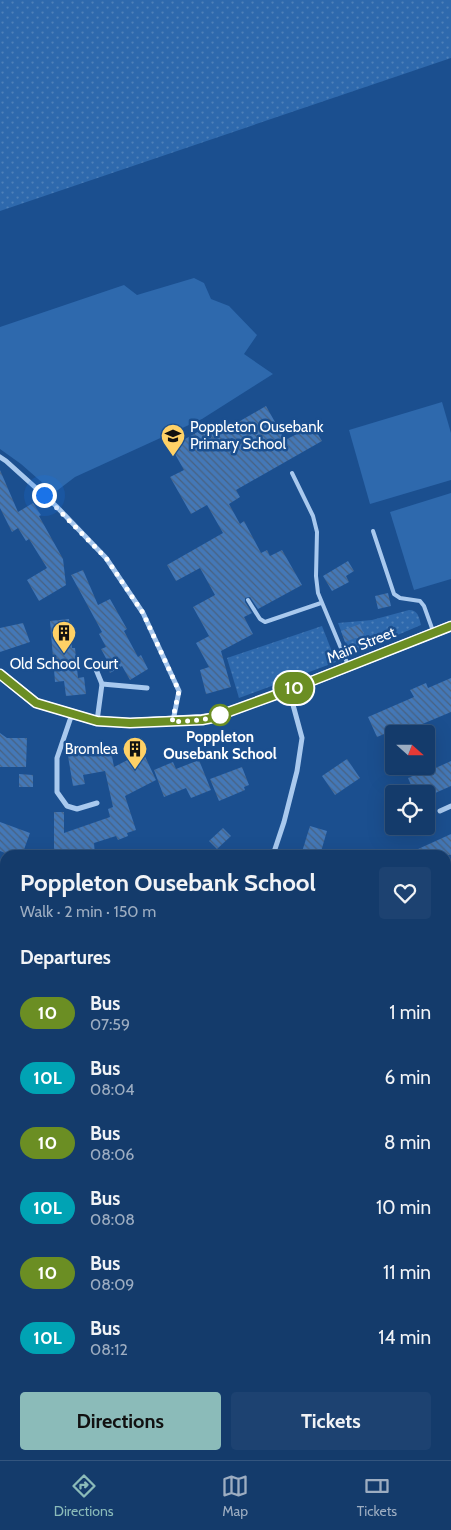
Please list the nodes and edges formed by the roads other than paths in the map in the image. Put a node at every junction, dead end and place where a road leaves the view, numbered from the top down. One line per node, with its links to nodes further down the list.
1 (0, 457): 16 (street)
2 (292, 473): 5 (lane)
3 (374, 531): 7 (lane)
4 (248, 600): 5 (lane)
5 (321, 604): 9 (lane)
6 (451, 626): 7 (street, Main Street)
7 (434, 633): 9 (street, Main Street)
8 (95, 666): 11 (street)
9 (348, 667): 13 (street, Main Street)
10 (0, 674): 14 (street, Main Street)
11 (102, 684): 12 (street); 15 (street)
12 (147, 688)
13 (289, 690): 16 (street, Main Street); 20 (street)
14 (72, 714): 15 (street, Main Street); 17 (street)
15 (97, 721): 16 (street, Main Street)
16 (172, 722)
17 (97, 803)
18 (451, 806): 19 (street)
19 (440, 811)
20 (275, 850)

